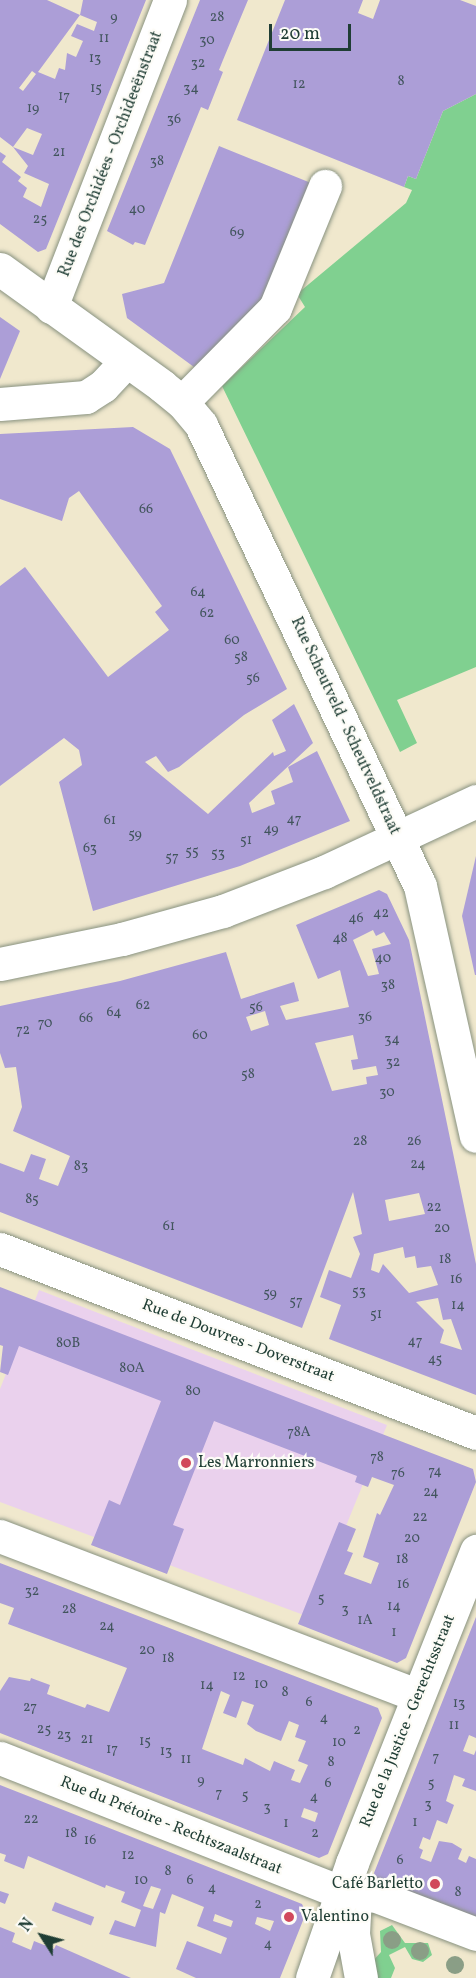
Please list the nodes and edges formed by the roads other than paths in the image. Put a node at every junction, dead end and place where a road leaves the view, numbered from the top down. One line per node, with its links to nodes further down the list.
1 (170, 0): 4 (street, Rue des Orchidées - Orchideeënstraat)
2 (325, 186): 6 (street)
3 (0, 269): 4 (street, Rue Scheutveld - Scheutveldstraat)
4 (51, 307): 5 (street, Rue Scheutveld - Scheutveldstraat)
5 (126, 361): 6 (street, Rue Scheutveld - Scheutveldstraat); 7 (street)
6 (182, 402): 9 (street, Rue Scheutveld - Scheutveldstraat)
7 (0, 404)
8 (476, 801): 9 (street)
9 (398, 837): 10 (street); 11 (street, Rue Scheutveld - Scheutveldstraat)
10 (0, 964)
11 (476, 1136)
12 (0, 1249): 13 (street, Rue de Douvres - Doverstraat)
13 (476, 1433)
14 (0, 1536): 16 (street)
15 (476, 1551): 16 (street, Rue de la Justice - Gerechtsstraat)
16 (416, 1695): 18 (street, Rue de la Justice - Gerechtsstraat)
17 (0, 1758): 18 (street, Rue du Prétoire - Rechtszaalstraat)
18 (342, 1893): 20 (street, Rue de la Justice - Gerechtsstraat)
19 (476, 1934): 21 (street)
20 (312, 1978)
21 (362, 1978)

